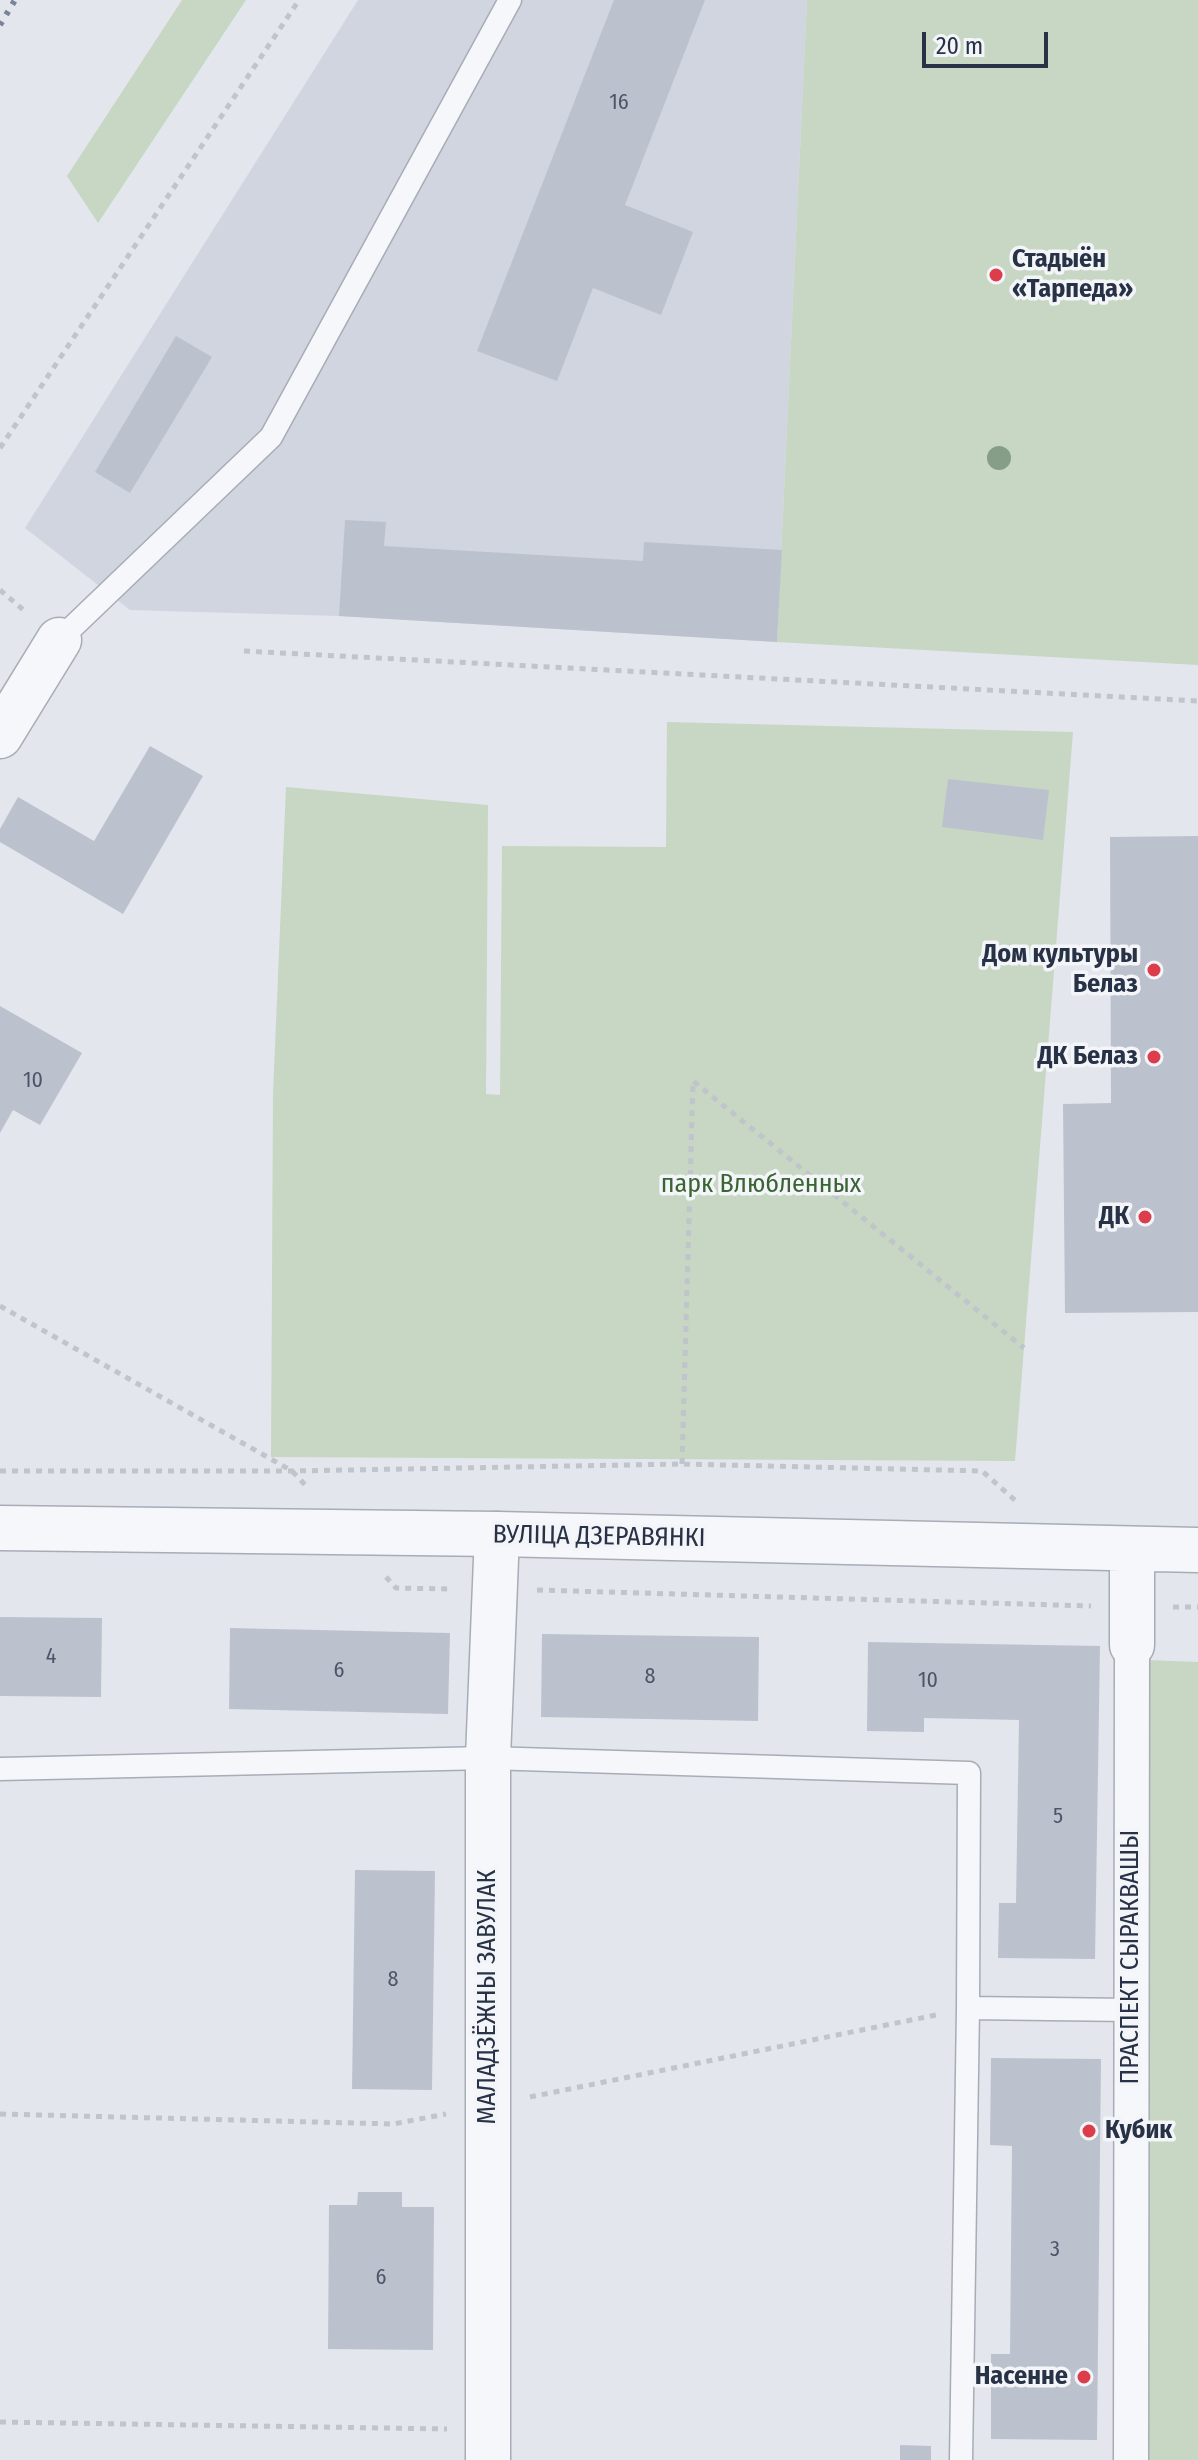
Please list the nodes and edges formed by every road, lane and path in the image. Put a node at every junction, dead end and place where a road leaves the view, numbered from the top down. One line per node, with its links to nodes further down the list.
1 (299, 0): 3 (path)
2 (510, 0): 4 (lane)
3 (0, 448)
4 (59, 640): 7 (street)
5 (244, 651): 6 (path)
6 (1198, 701)
7 (0, 736)
8 (0, 1306): 12 (path)
9 (1024, 1348): 10 (path)
10 (682, 1464): 12 (path); 13 (path)
11 (0, 1471): 12 (path)
12 (292, 1471)
13 (1024, 1508)
14 (0, 1528): 15 (street, ВУЛІЦА ДЗЕРАВЯНКІ)
15 (497, 1534): 16 (street, ВУЛІЦА ДЗЕРАВЯНКІ); 18 (street, МАЛАДЗЁЖНЫ ЗАВУЛАК)
16 (1132, 1550): 17 (street, ВУЛІЦА ДЗЕРАВЯНКІ); 20 (street, ПРАСПЕКТ СЫРАКВАШЫ)
17 (1198, 1550)
18 (494, 1589): 20 (path); 21 (street, МАЛАДЗЁЖНЫ ЗАВУЛАК)
19 (1198, 1607): 20 (path)
20 (1132, 1626): 24 (street, ПРАСПЕКТ СЫРАКВАШЫ)
21 (488, 1758): 22 (lane); 23 (lane); 26 (street, МАЛАДЗЁЖНЫ ЗАВУЛАК)
22 (0, 1769)
23 (968, 2008): 24 (lane); 27 (lane)
24 (1130, 2010): 28 (street, ПРАСПЕКТ СЫРАКВАШЫ)
25 (0, 2422): 26 (path)
26 (488, 2445)
27 (961, 2460)
28 (1131, 2460)

